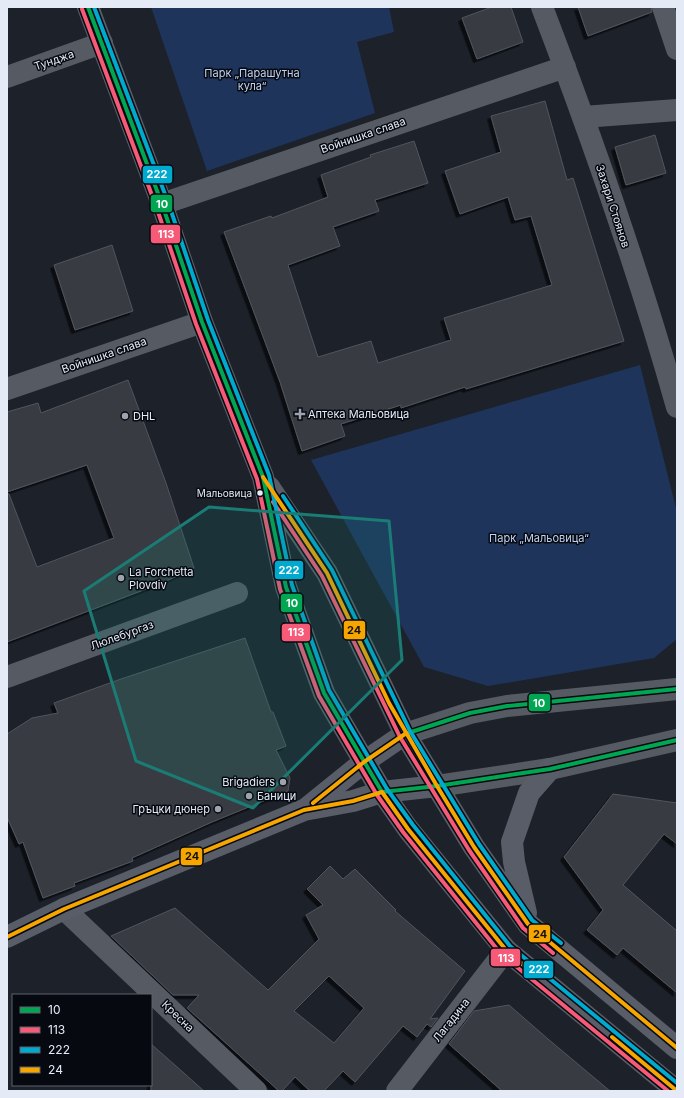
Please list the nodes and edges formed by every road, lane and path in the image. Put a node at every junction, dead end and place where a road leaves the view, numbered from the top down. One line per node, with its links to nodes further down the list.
1 (88, 7): 4 (main road)
2 (542, 7): 6 (street, Захари Стоянов)
3 (664, 7): 5 (street)
4 (102, 43): 7 (street, Тунджа); 10 (main road)
5 (677, 49)
6 (565, 68): 9 (street, Захари Стоянов); 10 (street, Войнишка слава)
7 (7, 76)
8 (677, 110): 9 (street)
9 (583, 117): 13 (street, Захари Стоянов)
10 (162, 204): 11 (main road)
11 (202, 322): 12 (street, Войнишка слава); 14 (main road)
12 (7, 389)
13 (677, 407)
14 (263, 477): 18 (main road); 20 (main road)
15 (237, 593): 16 (street, Люлебургаз)
16 (7, 677)
17 (672, 686): 18 (street)
18 (405, 734): 20 (main road); 22 (main road)
19 (677, 740): 21 (street)
20 (364, 762): 23 (main road); 24 (main road)
21 (550, 769): 22 (street); 26 (main road)
22 (436, 786): 23 (main road); 26 (main road)
23 (382, 792): 24 (main road); 28 (main road)
24 (304, 810): 25 (main road)
25 (64, 909): 27 (main road); 30 (street, Кресна)
26 (528, 924): 29 (main road)
27 (7, 937)
28 (506, 950): 31 (street, Лагадина); 32 (main road)
29 (677, 1048)
30 (256, 1091)
31 (397, 1091)
32 (677, 1091)

